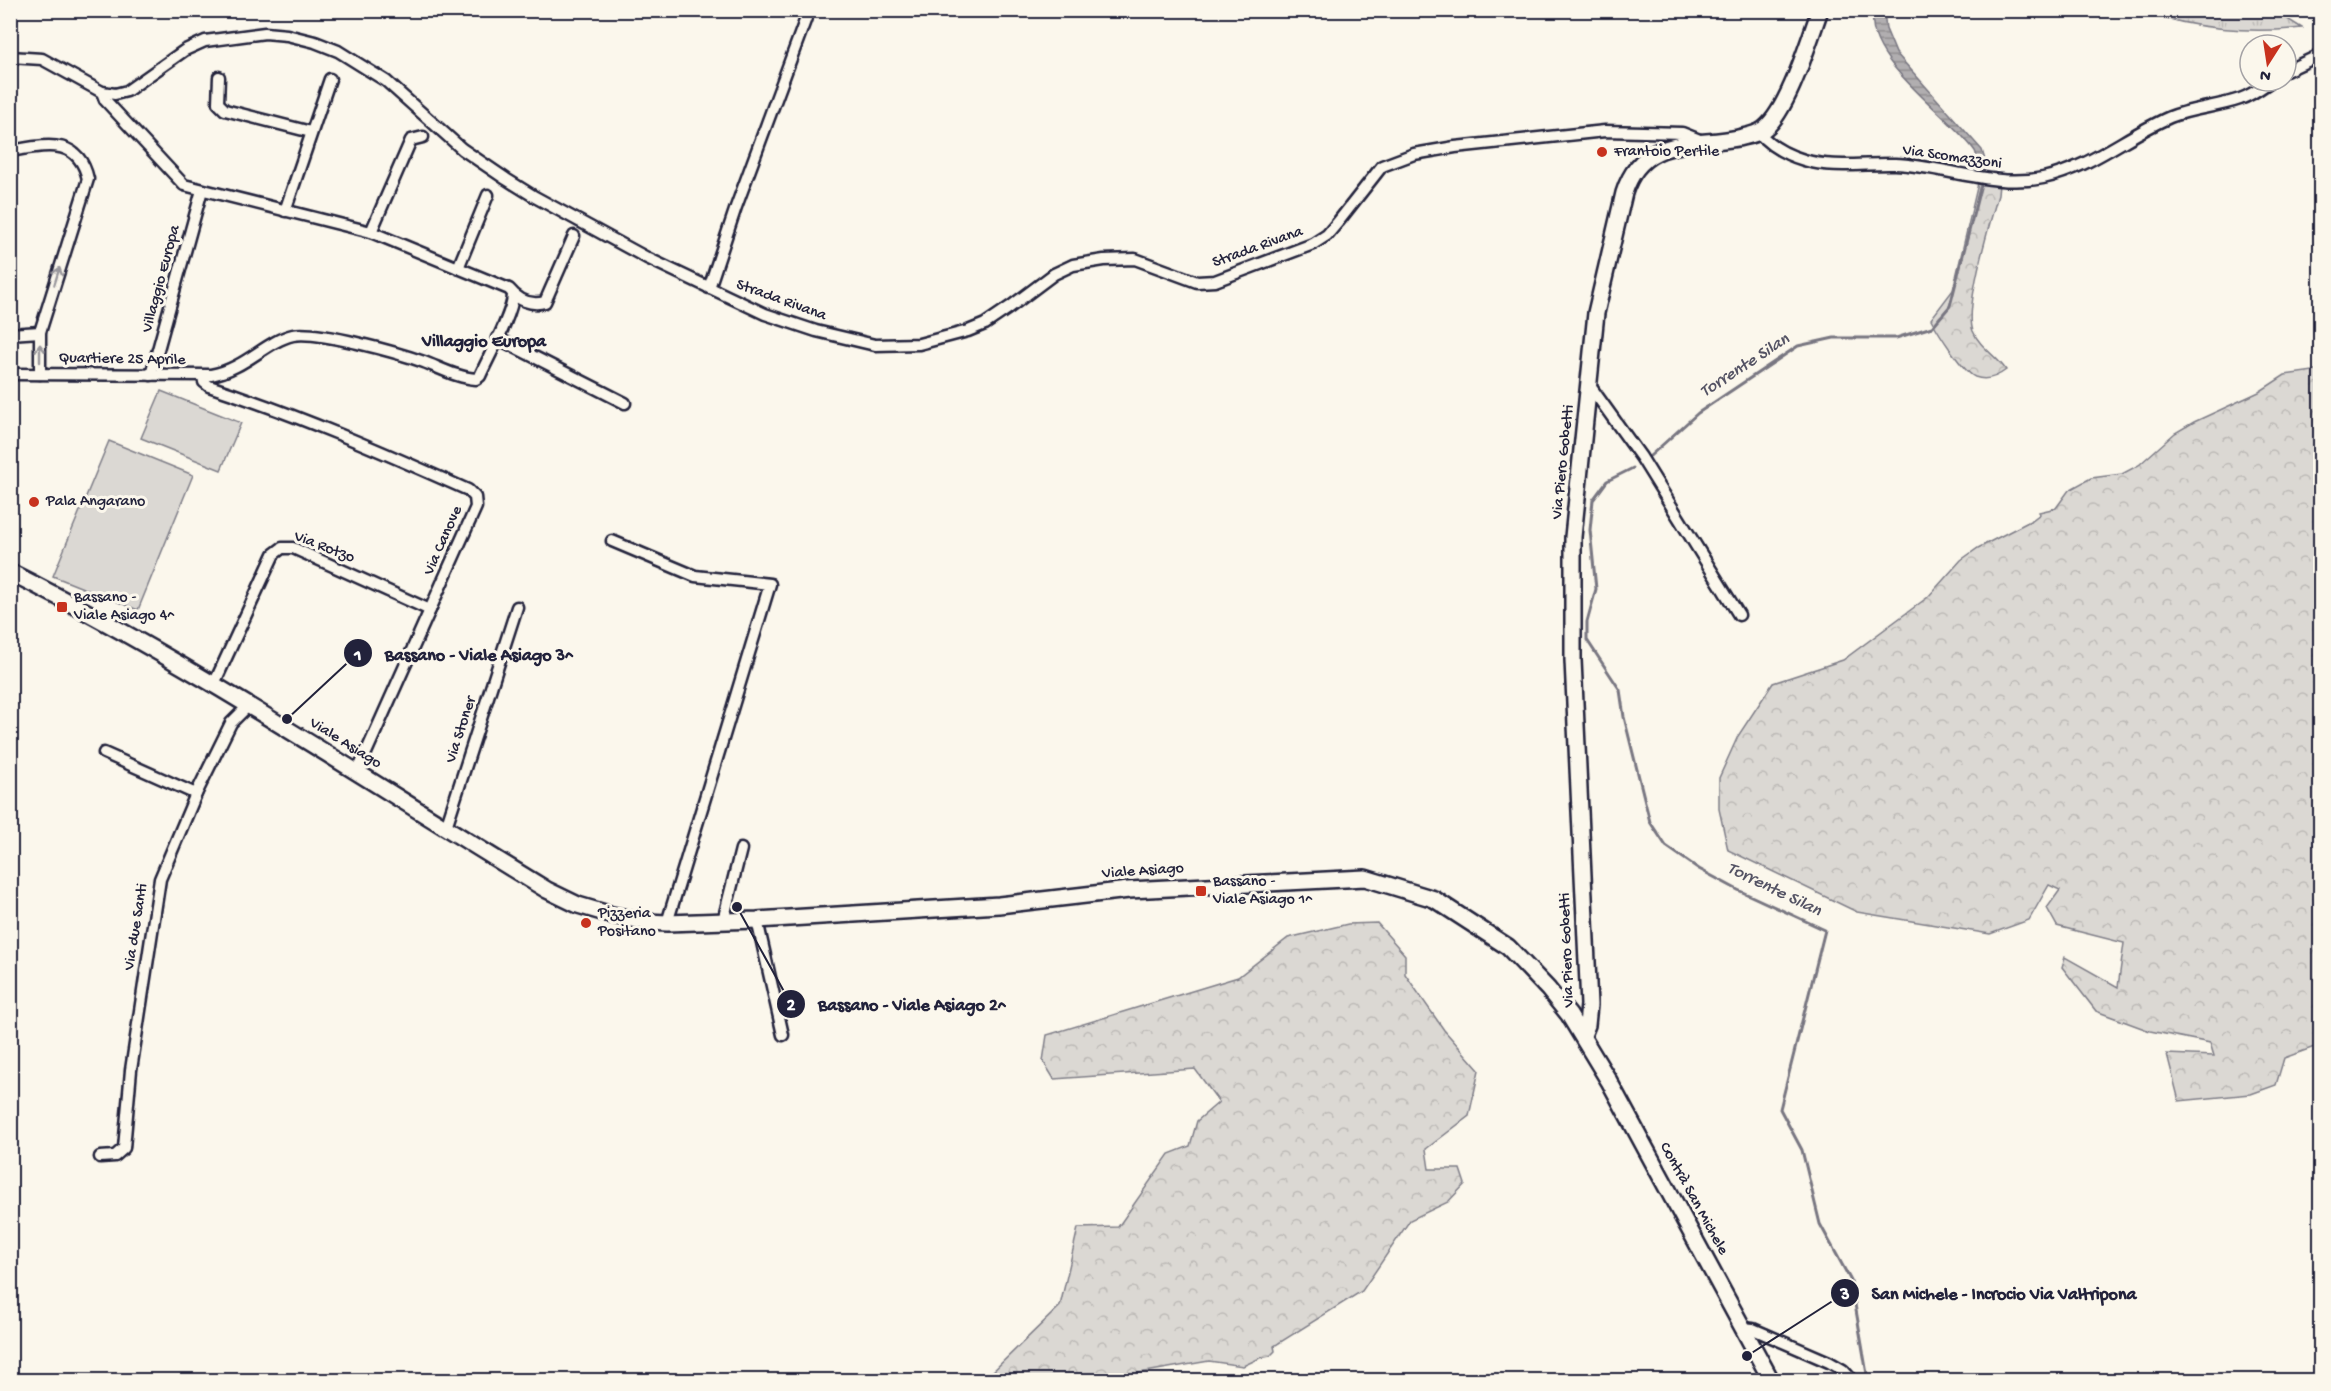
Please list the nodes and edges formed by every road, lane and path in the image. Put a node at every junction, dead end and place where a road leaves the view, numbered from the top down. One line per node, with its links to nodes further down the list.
1 (809, 10): 21 (street, Strada Rivana)
2 (1820, 10): 11 (main road)
3 (2320, 55): 5 (street)
4 (10, 57): 8 (street)
5 (2298, 65)
6 (219, 77): 10 (street)
7 (330, 80): 10 (street)
8 (102, 92): 15 (street); 21 (street, Strada Rivana)
9 (2250, 93): 11 (street, Via Scomazzoni)
10 (311, 132): 17 (street)
11 (1758, 132): 13 (main road, Via Piero Gobetti)
12 (423, 136): 18 (street)
13 (1705, 142): 21 (street, Strada Rivana); 30 (main road, Via Piero Gobetti)
14 (10, 151): 23 (street, Quartiere 25 Aprile, one-way to 14)
15 (202, 190): 17 (street); 28 (street, Villaggio Europa)
16 (488, 195): 20 (street)
17 (285, 211): 18 (street)
18 (371, 232): 20 (street)
19 (574, 236): 22 (street)
20 (458, 268): 22 (street)
21 (709, 288)
22 (513, 295): 25 (street)
23 (40, 332): 24 (street); 27 (street, Quartiere 25 Aprile, one-way to 23)
24 (10, 333)
25 (497, 338): 29 (street); 31 (street)
26 (10, 374): 27 (street, Quartiere 25 Aprile)
27 (40, 374): 28 (street, Quartiere 25 Aprile)
28 (151, 375): 29 (street, Quartiere 25 Aprile)
29 (203, 376): 35 (street, Via Canove)
30 (1590, 386): 36 (street); 48 (main road, Via Piero Gobetti)
31 (625, 403)
32 (612, 541): 46 (street)
33 (10, 572): 37 (main road, Viale Asiago)
34 (517, 608): 42 (street, Via Stoner)
35 (430, 610): 37 (street, Via Rotzo); 40 (street, Via Canove)
36 (1739, 615)
37 (214, 684): 38 (main road, Viale Asiago)
38 (249, 705): 40 (main road, Viale Asiago); 41 (street, Via due Santi)
39 (104, 753): 41 (street)
40 (357, 772): 42 (main road, Viale Asiago)
41 (196, 794): 49 (street, Via due Santi)
42 (446, 827): 46 (main road, Viale Asiago)
43 (741, 849): 45 (street)
44 (757, 920): 45 (main road, Viale Asiago); 47 (street); 48 (main road, Viale Asiago)
45 (723, 921): 46 (main road, Viale Asiago)
46 (668, 922)
47 (783, 1035)
48 (1583, 1035): 50 (main road, Contrà San Michele)
49 (100, 1157)
50 (1743, 1328): 51 (main road, Contrà San Michele); 52 (street)
51 (1771, 1380)
52 (1852, 1380)

